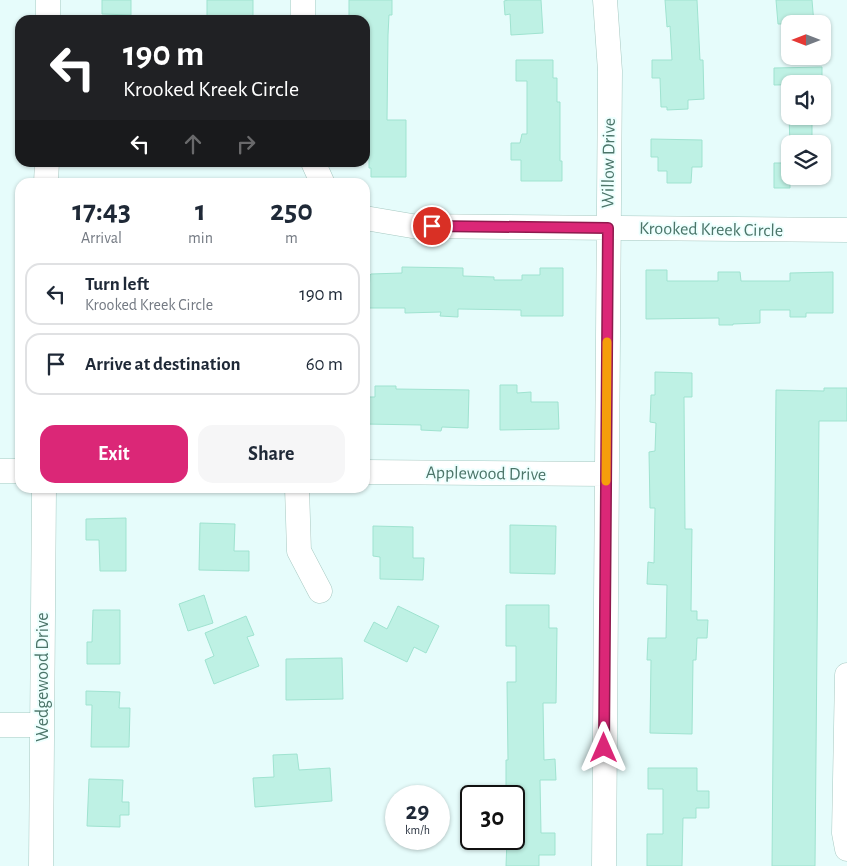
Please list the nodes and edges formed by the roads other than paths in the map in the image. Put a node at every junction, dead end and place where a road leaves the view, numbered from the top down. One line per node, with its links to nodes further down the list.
1 (48, 0): 4 (street)
2 (303, 0): 5 (street)
3 (605, 0): 7 (street, Willow Drive)
4 (48, 15)
5 (302, 15)
6 (370, 219): 7 (street, Krooked Kreek Circle)
7 (608, 228): 8 (street, Krooked Kreek Circle); 12 (street, Willow Drive)
8 (847, 230)
9 (0, 471): 10 (street)
10 (15, 471)
11 (370, 472): 12 (street, Applewood Drive)
12 (606, 474): 24 (street, Willow Drive)
13 (44, 493): 19 (street, Wedgewood Drive)
14 (297, 493): 15 (street)
15 (320, 591)
16 (847, 675): 17 (street)
17 (847, 683): 20 (street)
18 (0, 725): 19 (street)
19 (42, 725): 23 (street, Wedgewood Drive)
20 (846, 746): 21 (street)
21 (846, 802): 22 (street)
22 (847, 849)
23 (41, 866)
24 (604, 866)

